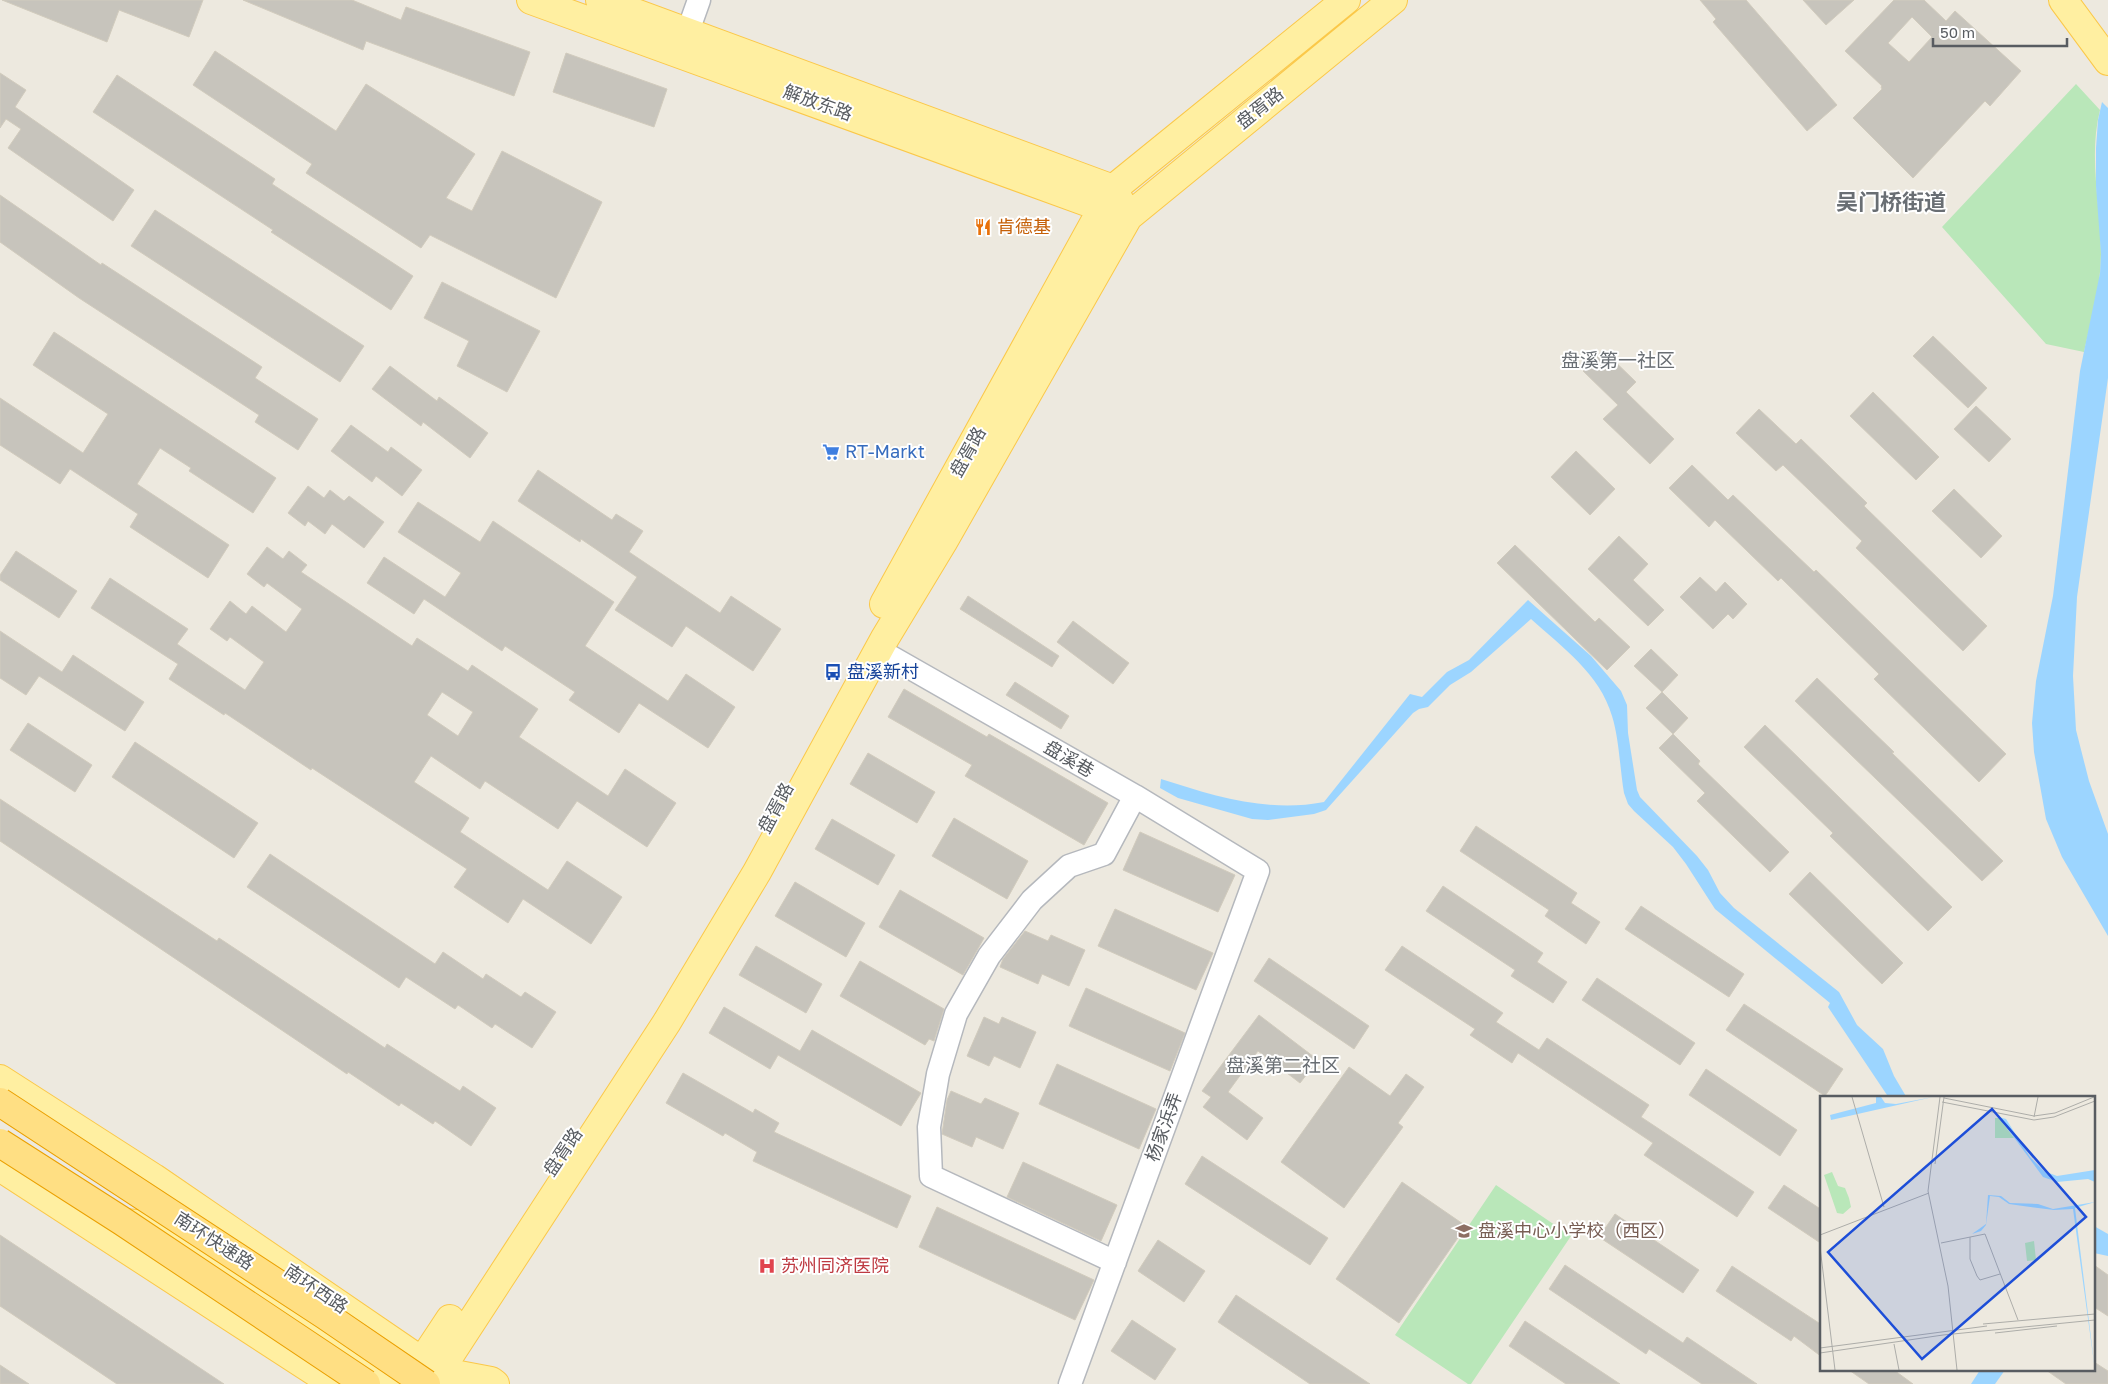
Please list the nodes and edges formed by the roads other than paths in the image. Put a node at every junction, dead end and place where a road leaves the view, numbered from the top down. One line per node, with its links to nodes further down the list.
1 (531, 0): 9 (main road, 解放东路)
2 (600, 0): 7 (main road, 解放东路)
3 (699, 0): 7 (street)
4 (1346, 0): 9 (main road, 盘胥路)
5 (1393, 0): 9 (main road, 盘胥路)
6 (2063, 0): 8 (main road)
7 (688, 31): 9 (main road, 解放东路)
8 (2108, 61)
9 (1115, 205): 10 (main road, 盘胥路); 19 (main road, 盘胥路)
10 (879, 650): 11 (street, 盘溪巷); 19 (main road, 盘胥路)
11 (1135, 796): 12 (street, 盘溪巷); 18 (street)
12 (1258, 870): 18 (street, 杨家浜弄)
13 (0, 1080): 19 (main road, 南环西路)
14 (0, 1102): 19 (highway, 南环快速路, bridge)
15 (0, 1143): 21 (highway, 南环快速路, bridge)
16 (0, 1167): 17 (main road)
17 (79, 1218): 19 (main road); 20 (main road)
18 (1115, 1262): 23 (street, 杨家浜弄)
19 (421, 1380): 22 (main road)
20 (334, 1384)
21 (366, 1384)
22 (494, 1384)
23 (1070, 1384)

